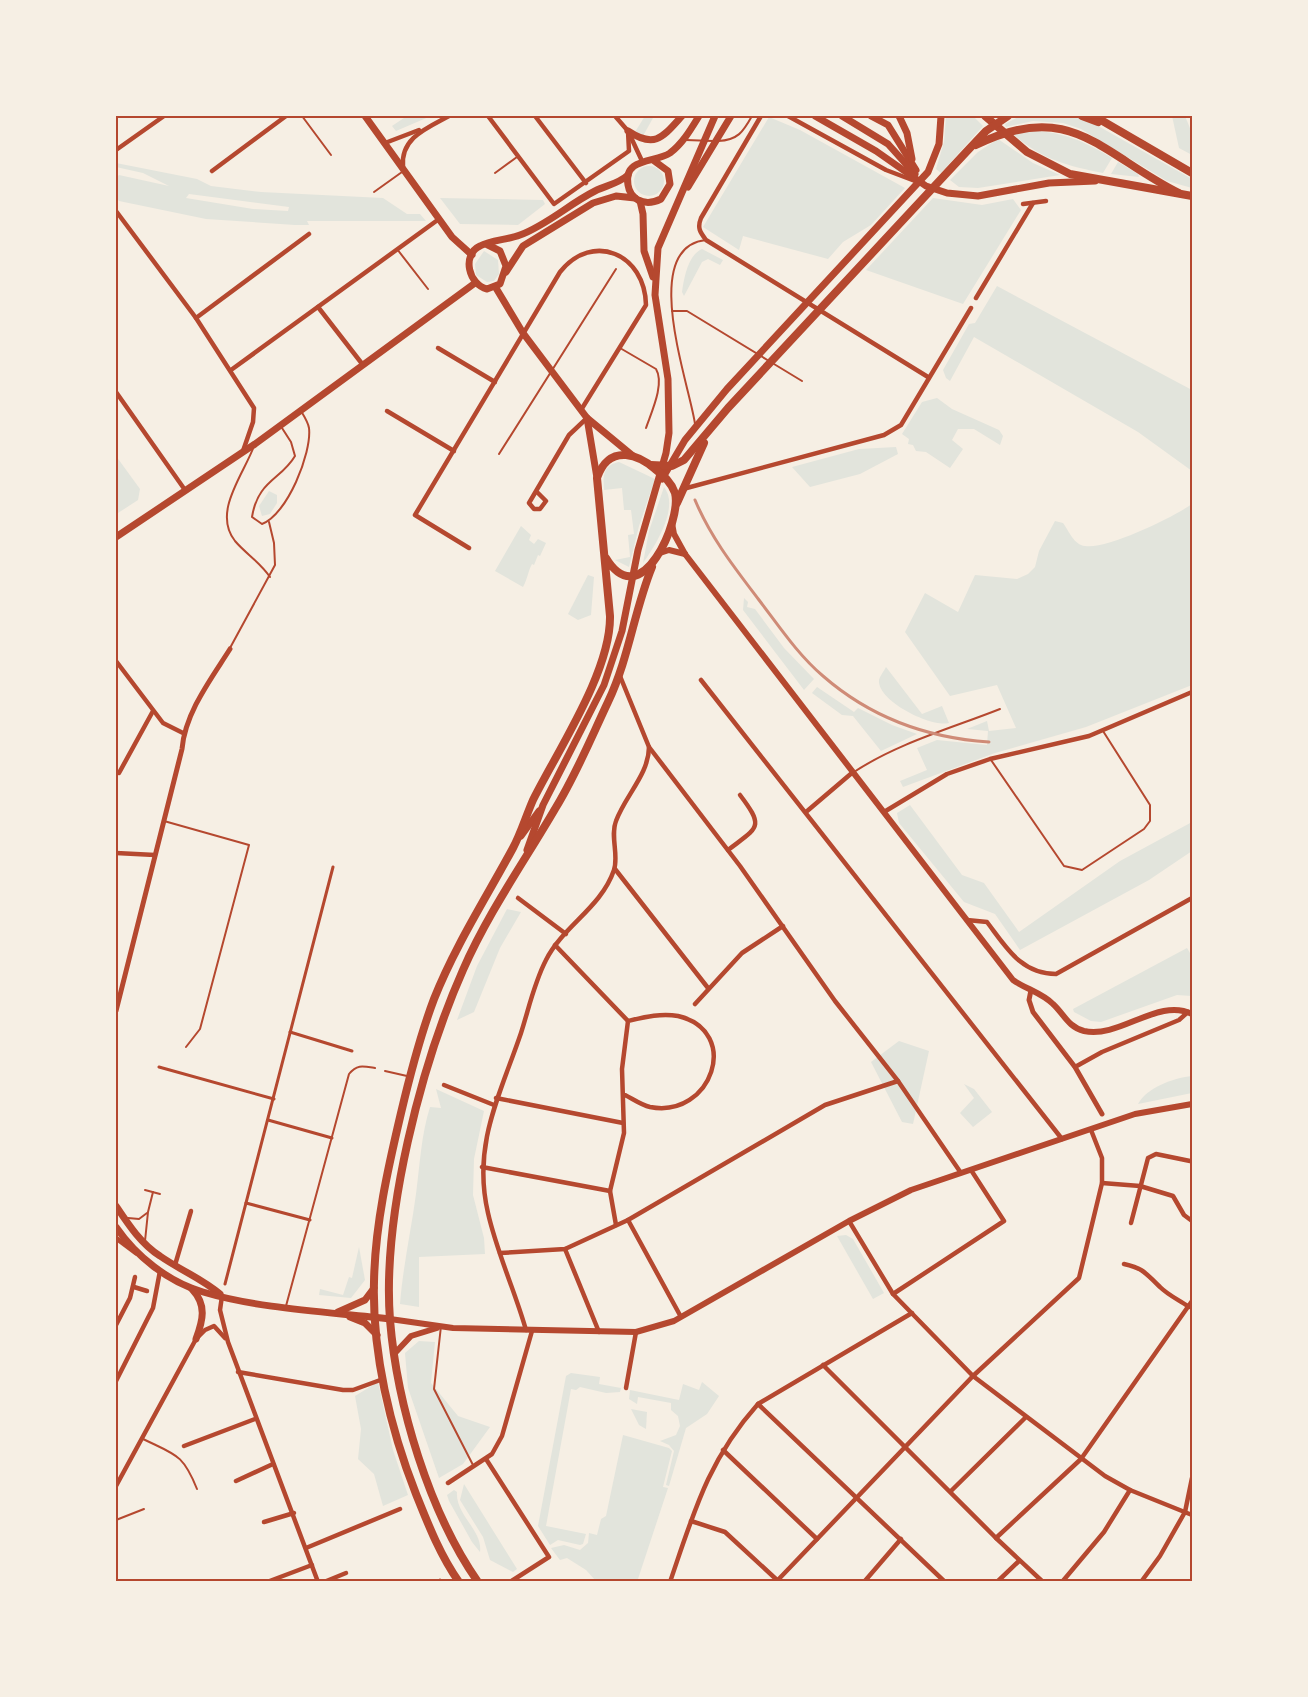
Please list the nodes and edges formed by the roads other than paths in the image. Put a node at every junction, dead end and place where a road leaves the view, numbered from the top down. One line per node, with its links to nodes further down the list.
1 (164, 116): 33 (street)
2 (286, 116): 40 (street)
3 (302, 116): 34 (lane)
4 (365, 116): 31 (main road)
5 (449, 116): 26 (street)
6 (488, 116): 35 (street)
7 (536, 116): 45 (street)
8 (615, 116): 27 (street)
9 (682, 116): 27 (main road)
10 (699, 116): 29 (main road)
11 (715, 116): 28 (main road)
12 (731, 116): 30 (main road)
13 (752, 116): 30 (lane)
14 (761, 116): 58 (street)
15 (788, 116): 46 (street)
16 (815, 116): 46 (main road)
17 (842, 116): 46 (main road)
18 (871, 116): 38 (main road)
19 (899, 116): 38 (main road)
20 (941, 116): 101 (main road)
21 (985, 116): 44 (highway)
22 (1082, 116): 25 (highway)
23 (1094, 116): 25 (highway)
24 (1005, 117): 32 (highway)
25 (1108, 126): 41 (highway)
26 (427, 127): 31 (street); 39 (street)
27 (628, 131): 37 (street); 45 (street)
28 (704, 140): 29 (lane); 30 (lane); 52 (main road)
29 (683, 141): 36 (main road)
30 (716, 141): 52 (main road)
31 (385, 143): 39 (main road)
32 (970, 148): 48 (highway); 89 (highway)
33 (116, 150)
34 (331, 155)
35 (519, 156): 42 (lane); 45 (street)
36 (653, 160): 37 (main road); 50 (main road)
37 (642, 161): 43 (main road)
38 (913, 165): 46 (main road)
39 (404, 169): 47 (lane); 56 (main road)
40 (212, 171)
41 (1192, 172)
42 (495, 173)
43 (628, 175): 50 (main road); 59 (main road)
44 (1100, 180): 46 (main road); 48 (highway)
45 (586, 183)
46 (924, 184)
47 (374, 192)
48 (1179, 193): 49 (highway)
49 (1192, 196)
50 (637, 200): 63 (main road); 64 (main road)
51 (1046, 201): 53 (street)
52 (679, 202): 64 (main road)
53 (1033, 203): 54 (street); 68 (street)
54 (1023, 204)
55 (116, 211): 72 (street)
56 (438, 216): 60 (street); 61 (main road)
57 (309, 234): 72 (street)
58 (706, 240): 71 (lane); 79 (street)
59 (486, 244): 61 (main road); 63 (main road)
60 (397, 249): 67 (lane); 69 (street)
61 (472, 255): 65 (main road)
62 (616, 269): 78 (lane)
63 (505, 274): 66 (main road)
64 (655, 282): 101 (main road)
65 (475, 283): 66 (main road); 76 (main road)
66 (496, 288): 73 (main road)
67 (428, 289)
68 (976, 298)
69 (318, 307): 76 (street); 77 (street)
70 (971, 308): 79 (street)
71 (672, 311): 80 (lane); 91 (lane)
72 (196, 318): 77 (street)
73 (523, 333): 75 (street); 78 (main road); 81 (street)
74 (438, 348): 81 (street)
75 (620, 348): 83 (street); 88 (lane)
76 (363, 365): 84 (main road)
77 (231, 370): 93 (street)
78 (552, 373): 83 (main road); 94 (lane)
79 (928, 377): 98 (street)
80 (802, 381)
81 (495, 382): 92 (street)
82 (116, 392): 99 (street)
83 (581, 410): 86 (main road)
84 (301, 411): 87 (main road); 104 (lane)
85 (387, 411): 92 (street)
86 (587, 418): 95 (main road); 97 (main road); 100 (street)
87 (280, 426): 90 (main road); 104 (lane)
88 (646, 428)
89 (710, 430): 91 (highway); 98 (highway)
90 (255, 444): 93 (main road); 111 (lane)
91 (698, 445): 96 (highway)
92 (454, 451): 106 (street)
93 (242, 453): 99 (main road)
94 (499, 454)
95 (633, 456): 96 (highway); 97 (highway)
96 (651, 465): 102 (highway)
97 (597, 478): 109 (highway)
98 (682, 489): 102 (highway)
99 (185, 490): 105 (main road)
100 (536, 491)
101 (652, 501): 126 (main road)
102 (675, 505): 103 (highway)
103 (671, 519): 107 (highway); 108 (main road)
104 (269, 522): 111 (lane)
105 (116, 537)
106 (469, 548)
107 (660, 553): 108 (main road); 110 (highway)
108 (685, 554): 123 (main road)
109 (606, 558): 110 (highway); 130 (highway)
110 (652, 566): 114 (highway)
111 (270, 577): 112 (lane)
112 (230, 649): 120 (street)
113 (116, 661): 118 (street)
114 (621, 676): 121 (street); 132 (highway)
115 (700, 680): 127 (street)
116 (1192, 692): 119 (street)
117 (1000, 710): 123 (lane)
118 (153, 711): 120 (street); 124 (street)
119 (1103, 731): 122 (street); 122 (lane)
120 (183, 733): 129 (street)
121 (649, 747): 131 (street); 136 (street)
122 (990, 759): 128 (street)
123 (853, 772): 127 (street); 128 (main road)
124 (119, 773)
125 (740, 795): 131 (street)
126 (543, 805): 130 (main road); 132 (main road)
127 (806, 812): 170 (street)
128 (884, 812): 139 (main road)
129 (164, 821): 134 (street); 150 (lane)
130 (514, 845): 156 (highway)
131 (728, 850): 140 (street)
132 (526, 852): 157 (highway)
133 (116, 853): 134 (street)
134 (155, 855): 146 (street)
135 (333, 867): 149 (street)
136 (615, 868): 141 (street); 143 (street)
137 (518, 898): 141 (street)
138 (1192, 898): 139 (street)
139 (967, 920): 144 (main road)
140 (783, 926): 143 (street); 158 (street)
141 (566, 934): 142 (street)
142 (555, 945): 148 (street); 161 (street)
143 (708, 988): 145 (street)
144 (1031, 990): 147 (main road); 153 (street)
145 (695, 1004)
146 (116, 1011)
147 (1190, 1013): 153 (street)
148 (628, 1021): 160 (street); 160 (street)
149 (290, 1032): 151 (street); 162 (street)
150 (186, 1047)
151 (352, 1051)
152 (159, 1067): 162 (street)
153 (1075, 1067): 165 (street)
154 (375, 1068): 169 (lane)
155 (385, 1071): 156 (lane)
156 (410, 1077): 157 (lane); 205 (highway)
157 (424, 1080): 216 (highway)
158 (898, 1081): 174 (street); 187 (street)
159 (444, 1085): 164 (street)
160 (625, 1095): 167 (street)
161 (496, 1098): 164 (street); 167 (street)
162 (274, 1099): 166 (street)
163 (1192, 1104): 168 (main road)
164 (494, 1105): 172 (street)
165 (1102, 1114)
166 (268, 1120): 169 (street); 181 (street)
167 (623, 1124): 178 (street)
168 (1091, 1130): 170 (main road); 175 (street)
169 (332, 1138): 186 (lane)
170 (1062, 1139): 173 (main road)
171 (1190, 1161): 176 (street)
172 (482, 1167): 178 (street); 196 (street)
173 (971, 1170): 174 (main road); 207 (street)
174 (961, 1173): 188 (main road)
175 (1102, 1183): 176 (street); 228 (street)
176 (1140, 1186): 189 (street); 190 (street)
177 (145, 1190): 179 (lane)
178 (610, 1191): 191 (street)
179 (153, 1192): 180 (lane); 184 (lane)
180 (160, 1194)
181 (246, 1203): 186 (street); 202 (street)
182 (116, 1206): 185 (main road)
183 (191, 1211): 199 (street)
184 (147, 1212): 185 (lane); 194 (lane)
185 (122, 1216): 194 (main road)
186 (310, 1220): 210 (lane)
187 (628, 1220): 191 (street); 215 (street)
188 (849, 1221): 207 (street); 215 (main road)
189 (1192, 1221)
190 (1131, 1223)
191 (616, 1225): 195 (street)
192 (116, 1227): 197 (main road)
193 (116, 1238): 197 (street)
194 (145, 1244): 199 (main road)
195 (565, 1249): 196 (street); 220 (street)
196 (500, 1253): 219 (street)
197 (140, 1256): 200 (main road)
198 (1124, 1264): 211 (street)
199 (176, 1265): 208 (main road)
200 (160, 1271): 203 (main road); 230 (street)
201 (135, 1277): 204 (street)
202 (225, 1284)
203 (189, 1286): 208 (main road); 223 (main road)
204 (134, 1287): 206 (street); 217 (street)
205 (374, 1288): 212 (main road); 214 (highway)
206 (147, 1291)
207 (893, 1294): 213 (street)
208 (222, 1296): 210 (main road); 224 (street)
209 (1192, 1301): 211 (street)
210 (286, 1306): 212 (main road)
211 (1188, 1307): 240 (street)
212 (336, 1313): 214 (main road); 222 (main road)
213 (912, 1313): 226 (street); 228 (street)
214 (376, 1317): 216 (main road); 222 (highway)
215 (681, 1317): 221 (main road)
216 (390, 1319): 218 (main road); 225 (highway)
217 (116, 1325)
218 (441, 1326): 219 (main road); 225 (main road); 242 (lane)
219 (529, 1330): 220 (main road); 239 (street)
220 (599, 1332): 221 (main road)
221 (636, 1332): 231 (street)
222 (377, 1336): 229 (highway)
223 (196, 1340): 224 (street); 235 (street)
224 (228, 1342): 227 (street)
225 (395, 1353): 271 (highway)
226 (823, 1365): 232 (street); 236 (street)
227 (238, 1372): 229 (street); 234 (street)
228 (972, 1376): 233 (street); 236 (street)
229 (383, 1379): 270 (highway)
230 (116, 1381)
231 (626, 1388)
232 (758, 1404): 238 (street); 250 (street)
233 (1026, 1418): 240 (street); 249 (street)
234 (255, 1419): 237 (street); 241 (street)
235 (143, 1438): 246 (street); 247 (lane)
236 (906, 1445): 249 (street); 250 (street)
237 (184, 1446)
238 (723, 1450): 257 (street); 260 (street)
239 (486, 1459): 242 (street); 266 (street)
240 (1081, 1459): 248 (street); 259 (street)
241 (273, 1464): 244 (street); 254 (street)
242 (474, 1468): 245 (street)
243 (1192, 1478): 253 (street)
244 (236, 1481)
245 (448, 1484)
246 (116, 1486)
247 (197, 1489)
248 (1130, 1490): 253 (street); 279 (street)
249 (951, 1491): 259 (street)
250 (856, 1497): 260 (street); 261 (street)
251 (144, 1509): 256 (lane)
252 (400, 1509): 262 (street)
253 (1185, 1512): 255 (street); 280 (street)
254 (294, 1513): 258 (street); 262 (street)
255 (1192, 1515)
256 (116, 1520)
257 (691, 1521): 273 (street); 274 (street)
258 (264, 1522)
259 (996, 1538): 263 (street)
260 (817, 1539): 274 (street)
261 (901, 1539): 275 (street); 276 (street)
262 (306, 1548): 264 (street)
263 (1019, 1561): 277 (street); 278 (street)
264 (312, 1564): 267 (street); 268 (street)
265 (346, 1573): 269 (street)
266 (518, 1580): 272 (street)
267 (267, 1581)
268 (318, 1581)
269 (324, 1581)
270 (459, 1581)
271 (478, 1581)
272 (510, 1581)
273 (670, 1581)
274 (776, 1581)
275 (864, 1581)
276 (945, 1581)
277 (997, 1581)
278 (1043, 1581)
279 (1062, 1581)
280 (1141, 1581)

